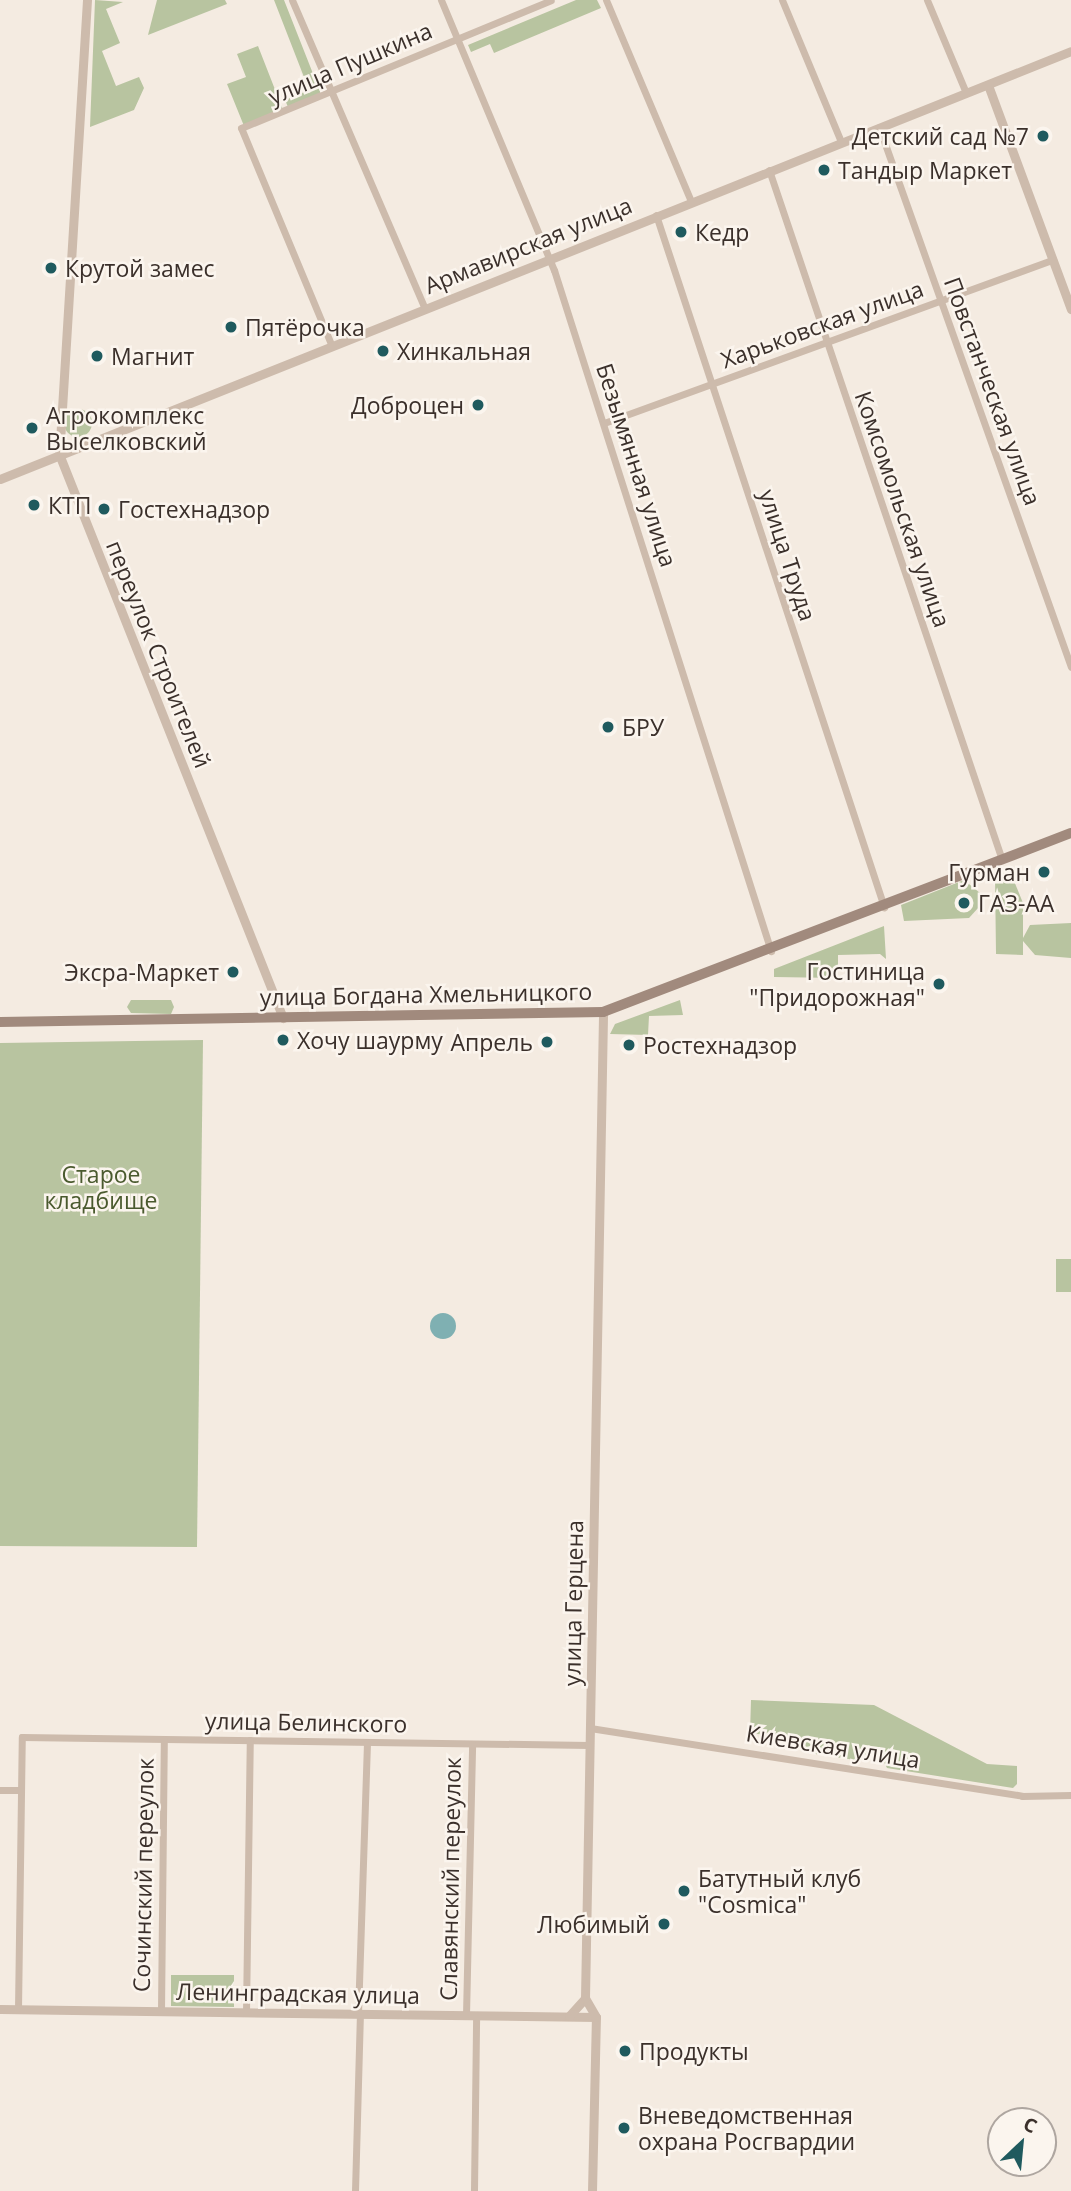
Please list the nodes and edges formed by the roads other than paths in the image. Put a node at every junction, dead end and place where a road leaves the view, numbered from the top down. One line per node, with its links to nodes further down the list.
1 (87, 0): 27 (street, переулок Строителей)
2 (292, 0): 11 (street)
3 (441, 0): 8 (street, Безымянная улица)
4 (551, 0): 8 (street, улица Пушкина)
5 (606, 0): 16 (street)
6 (782, 0): 14 (street)
7 (927, 0): 12 (street)
8 (457, 39): 11 (street, улица Пушкина); 18 (street, Безымянная улица)
9 (1071, 51): 10 (street, Армавирская улица)
10 (988, 85): 12 (street, Армавирская улица); 19 (street)
11 (332, 93): 21 (street); 24 (street, улица Пушкина)
12 (966, 93): 13 (street, Армавирская улица)
13 (879, 127): 14 (street, Армавирская улица); 20 (street, Повстанческая улица)
14 (841, 142): 15 (street, Армавирская улица)
15 (769, 170): 16 (street, Армавирская улица); 23 (street, Комсомольская улица)
16 (691, 201): 17 (street, Армавирская улица)
17 (656, 215): 18 (street, Армавирская улица); 25 (street, улица Труда)
18 (549, 257): 21 (street, Армавирская улица); 26 (street, Безымянная улица)
19 (1053, 260): 20 (street, Харьковская улица); 22 (street)
20 (940, 302): 23 (street, Харьковская улица); 29 (street, Повстанческая улица)
21 (424, 307): 24 (street, Армавирская улица)
22 (1071, 309)
23 (827, 342): 25 (street, Харьковская улица); 31 (street, Комсомольская улица)
24 (331, 344): 27 (street, Армавирская улица)
25 (713, 384): 26 (street, Харьковская улица); 32 (street, улица Труда)
26 (604, 423): 33 (street, Безымянная улица)
27 (59, 454): 28 (street, Армавирская улица); 35 (street, переулок Строителей)
28 (0, 478)
29 (1071, 667)
30 (1071, 833): 31 (main road, улица Богдана Хмельницкого)
31 (1002, 860): 32 (main road, улица Богдана Хмельницкого)
32 (885, 908): 33 (main road, улица Богдана Хмельницкого)
33 (771, 951): 34 (main road, улица Богдана Хмельницкого)
34 (603, 1012): 35 (main road, улица Богдана Хмельницкого); 37 (street, улица Герцена)
35 (283, 1018): 36 (main road, улица Богдана Хмельницкого)
36 (0, 1022)
37 (590, 1728): 42 (street, улица Герцена); 45 (street, Киевская улица)
38 (164, 1739): 39 (street, улица Белинского); 44 (street, улица Белинского); 49 (street, Сочинский переулок)
39 (250, 1740): 40 (street, улица Белинского); 50 (street)
40 (367, 1742): 41 (street, улица Белинского); 51 (street)
41 (472, 1744): 42 (street, улица Белинского); 52 (street, Славянский переулок)
42 (589, 1745): 46 (street, улица Герцена)
43 (0, 1790): 44 (street)
44 (21, 1790): 48 (street)
45 (1071, 1795)
46 (585, 1998): 53 (street); 54 (street)
47 (0, 2008): 48 (street, Ленинградская улица)
48 (18, 2009): 49 (street, Ленинградская улица)
49 (161, 2011): 50 (street, Ленинградская улица)
50 (246, 2012): 51 (street, Ленинградская улица)
51 (359, 2014): 52 (street, Ленинградская улица); 55 (street)
52 (471, 2015): 53 (street, Ленинградская улица); 56 (street, Славянский переулок)
53 (569, 2017): 54 (street, Ленинградская улица)
54 (596, 2017): 57 (street)
55 (355, 2191)
56 (474, 2191)
57 (592, 2191)

